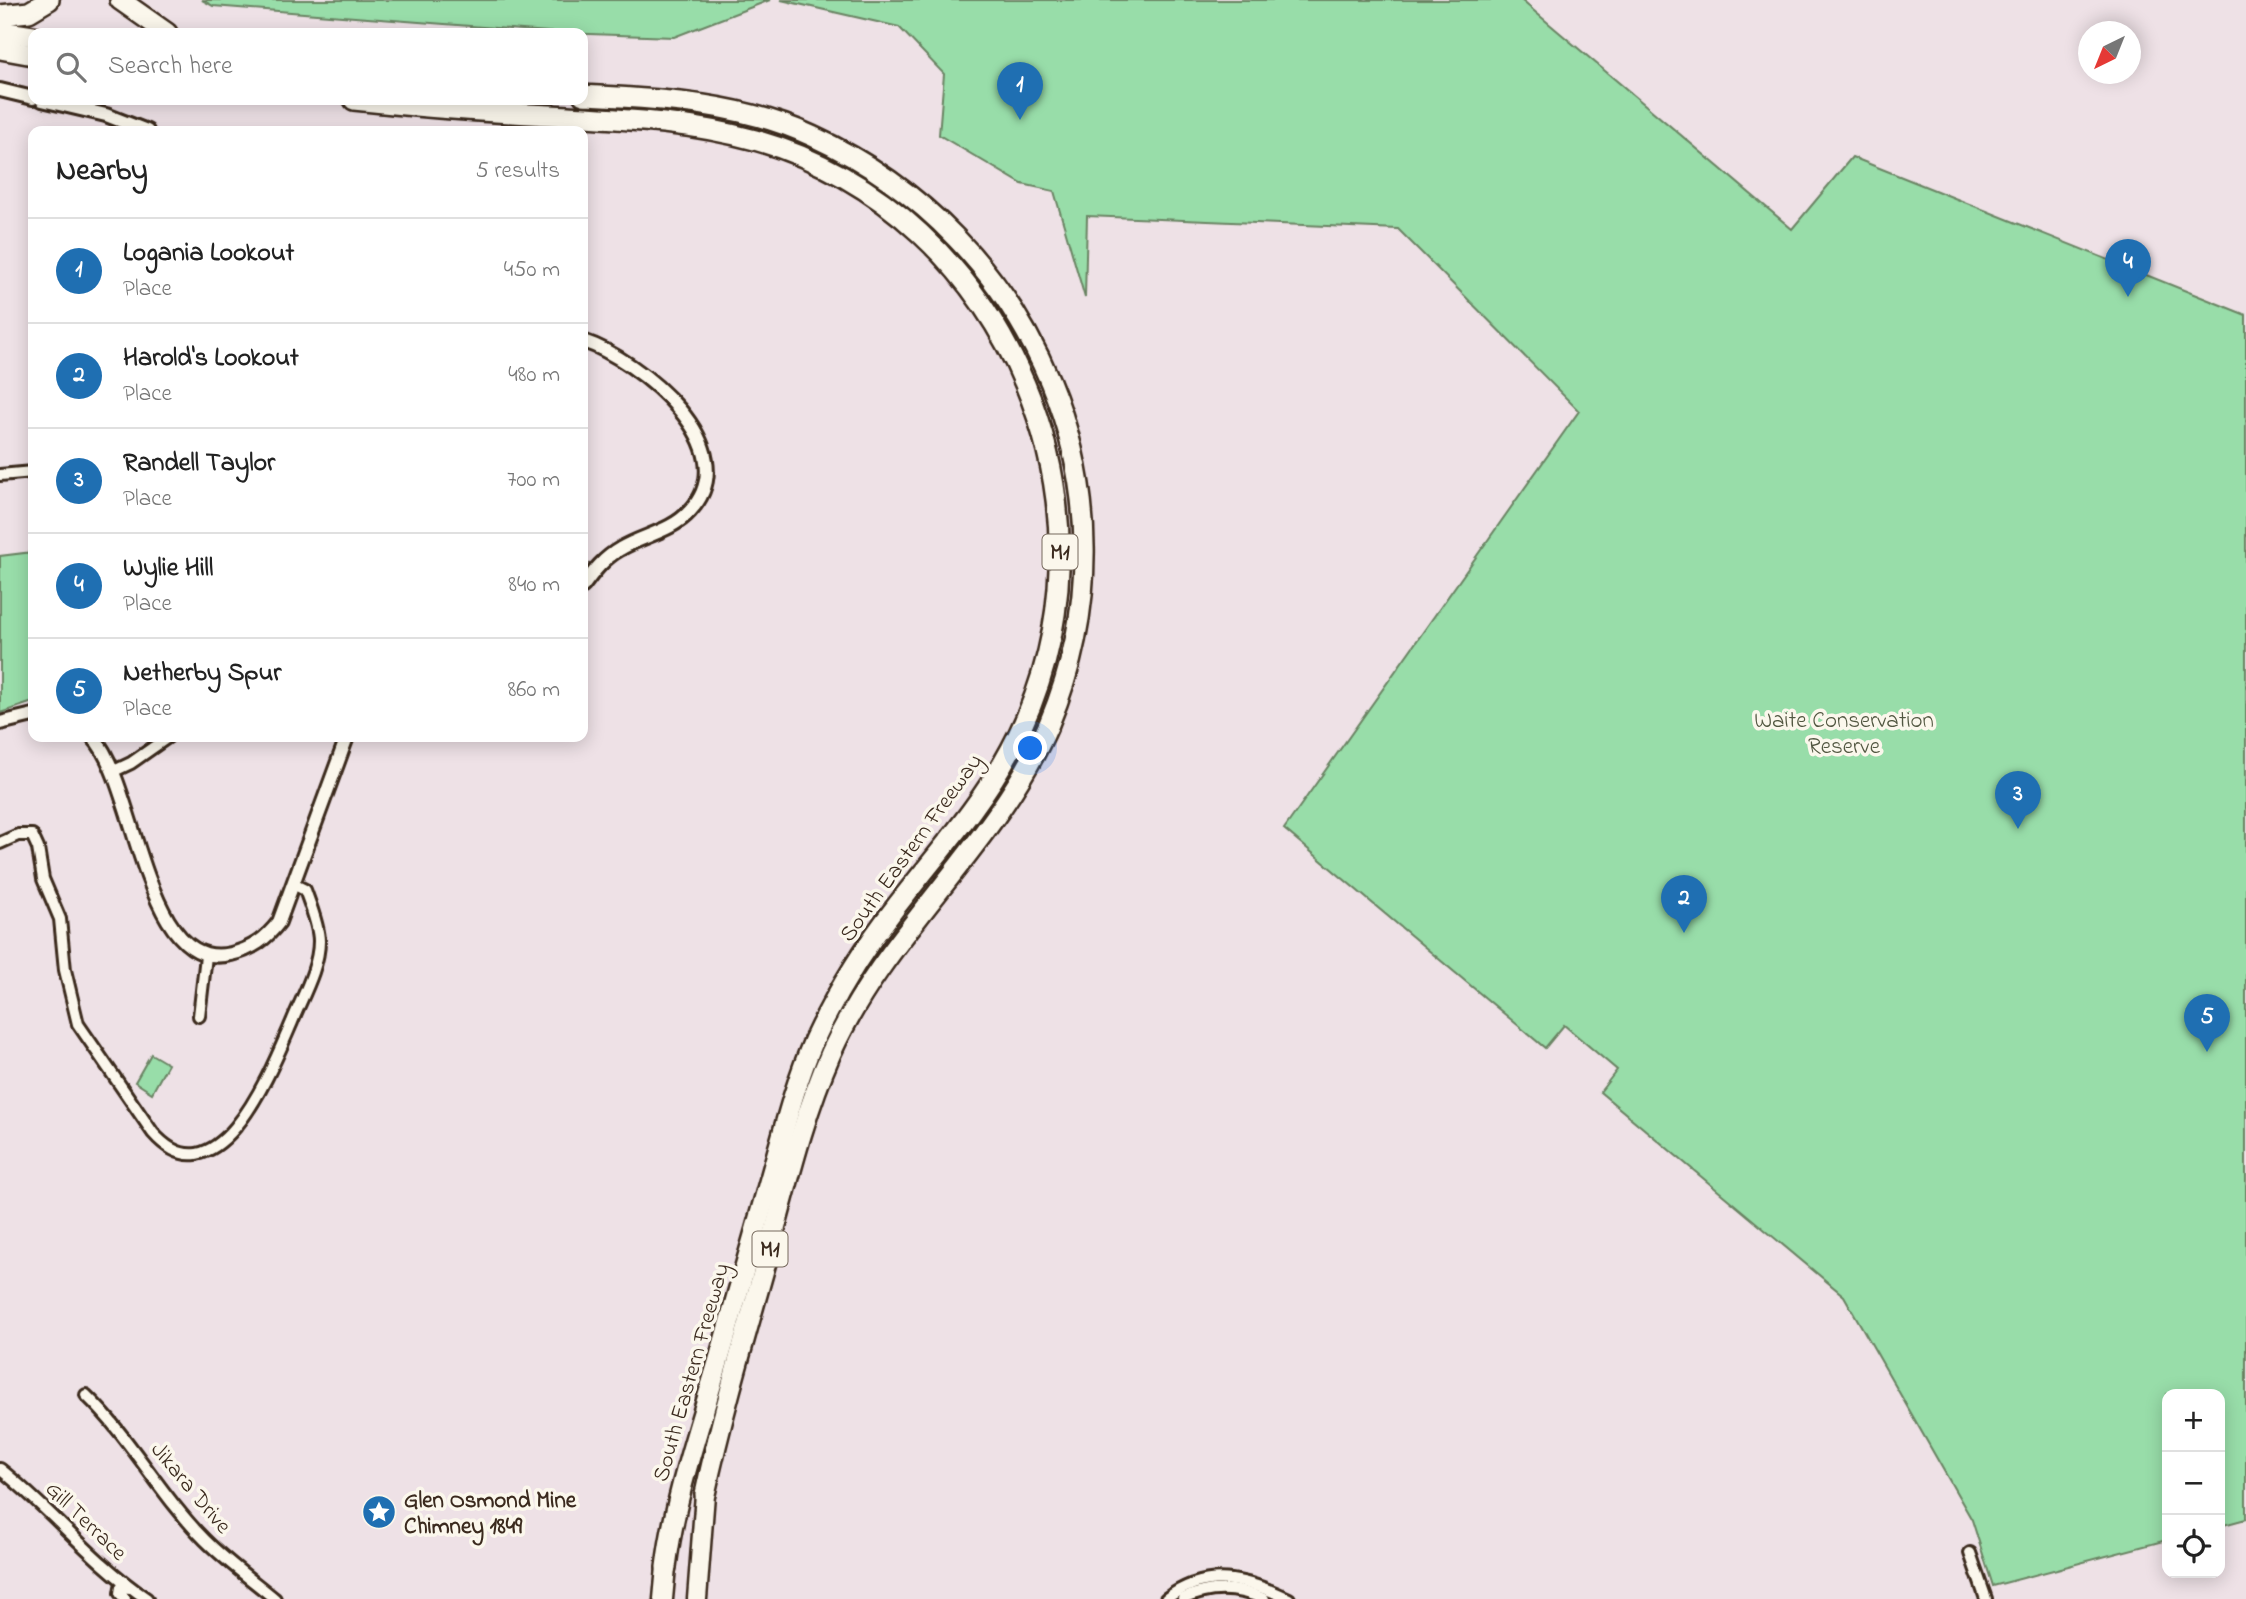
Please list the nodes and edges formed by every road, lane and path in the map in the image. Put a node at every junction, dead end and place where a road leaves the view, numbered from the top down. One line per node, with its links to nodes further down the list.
1 (49, 0): 3 (highway)
2 (120, 0): 4 (highway)
3 (0, 15)
4 (160, 28)
5 (0, 31): 6 (highway)
6 (28, 35)
7 (0, 49): 8 (highway)
8 (28, 54)
9 (0, 61): 10 (highway)
10 (28, 62)
11 (0, 90): 13 (street)
12 (588, 95): 33 (highway, South Eastern Freeway / M1)
13 (28, 97)
14 (63, 105): 16 (street)
15 (406, 105): 35 (highway, South Eastern Freeway / M1)
16 (134, 126)
17 (588, 343): 20 (street)
18 (28, 472): 19 (street)
19 (0, 475)
20 (588, 579)
21 (28, 716): 22 (street)
22 (0, 723)
23 (96, 742): 26 (street)
24 (161, 742): 26 (street)
25 (345, 742): 28 (street)
26 (114, 771): 29 (street)
27 (0, 843): 28 (street)
28 (295, 885): 29 (street)
29 (206, 956): 30 (street)
30 (199, 1016)
31 (86, 1395): 40 (street, Jikara Drive)
32 (0, 1469): 36 (street, Gill Terrace)
33 (705, 1494): 37 (highway, South Eastern Freeway / M1)
34 (1970, 1553): 46 (street)
35 (666, 1567): 41 (highway, South Eastern Freeway / M1)
36 (130, 1588): 38 (street); 39 (street, Gill Terrace)
37 (694, 1598)
38 (125, 1599)
39 (147, 1599)
40 (275, 1599)
41 (663, 1599)
42 (1166, 1599): 45 (street)
43 (1183, 1599): 44 (street)
44 (1264, 1599)
45 (1289, 1599)
46 (1986, 1599)

